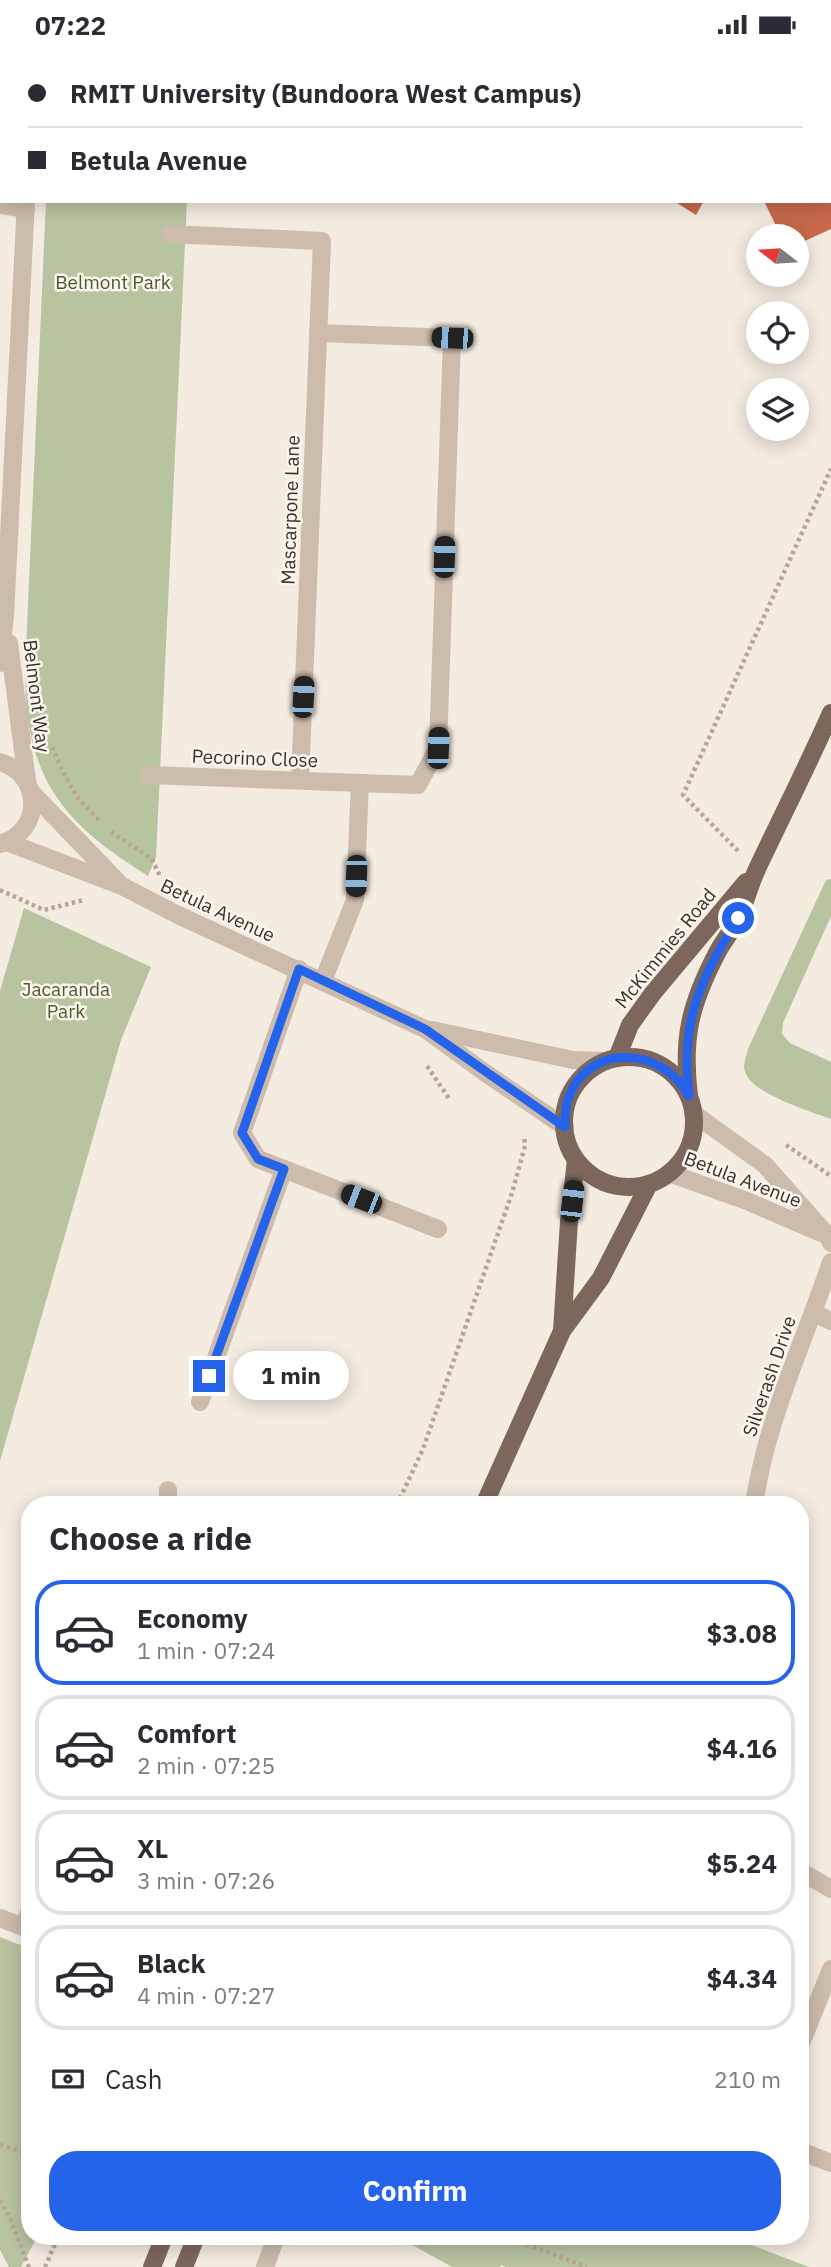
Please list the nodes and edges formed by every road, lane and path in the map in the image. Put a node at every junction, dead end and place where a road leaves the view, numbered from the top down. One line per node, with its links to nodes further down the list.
1 (0, 205): 2 (street)
2 (26, 205): 6 (street, Belmont Way)
3 (170, 234): 4 (street, Mascarpone Lane)
4 (318, 333): 12 (street, Mascarpone Lane); 13 (street, Pecorino Close)
5 (831, 469): 17 (path)
6 (5, 615): 7 (street, Belmont Way); 14 (street, Belmont Way)
7 (0, 663)
8 (831, 713): 17 (main road, McKimmies Road)
9 (49, 737): 16 (path)
10 (0, 762): 14 (street, Betula Avenue)
11 (149, 775): 12 (street, Pecorino Close)
12 (300, 780): 13 (street, Pecorino Close)
13 (360, 783): 22 (street)
14 (29, 787): 15 (street, Betula Avenue); 18 (street, Betula Avenue)
15 (4, 843): 18 (street, Betula Avenue)
16 (152, 859)
17 (756, 870): 24 (main road, McKimmies Road); 25 (main road, McKimmies Road)
18 (122, 886): 21 (street, Betula Avenue)
19 (0, 890): 20 (path)
20 (44, 910)
21 (299, 969): 22 (street, Betula Avenue); 29 (street)
22 (323, 981): 23 (street, Betula Avenue)
23 (425, 1029): 24 (street, Betula Avenue); 26 (street, Betula Avenue)
24 (611, 1059): 25 (main road); 26 (main road)
25 (691, 1105): 30 (main road); 33 (street, Betula Avenue)
26 (565, 1127): 28 (main road)
27 (524, 1136): 39 (path)
28 (576, 1160): 31 (main road); 37 (main road)
29 (284, 1169): 32 (street); 38 (street)
30 (669, 1173): 31 (main road); 33 (street, Betula Avenue)
31 (649, 1184): 37 (main road)
32 (438, 1229)
33 (829, 1239)
34 (831, 1262): 35 (street, Silverash Drive)
35 (814, 1313): 36 (street); 41 (street, Silverash Drive)
36 (831, 1321)
37 (562, 1331): 40 (main road)
38 (200, 1402)
39 (401, 1496)
40 (488, 1496)
41 (756, 1496)
42 (809, 1876): 43 (street)
43 (831, 1889)
44 (0, 1918): 45 (street)
45 (21, 1926)
46 (831, 1969): 47 (street)
47 (809, 2024)
48 (0, 2145): 49 (path)
49 (21, 2151)
50 (809, 2154): 51 (street)
51 (831, 2163)
52 (0, 2200): 58 (path)
53 (55, 2245): 59 (path)
54 (161, 2245): 60 (main road)
55 (192, 2245): 61 (main road)
56 (273, 2245): 62 (street)
57 (529, 2245): 63 (path)
58 (29, 2267)
59 (45, 2267)
60 (152, 2267)
61 (184, 2267)
62 (265, 2267)
63 (587, 2267)

